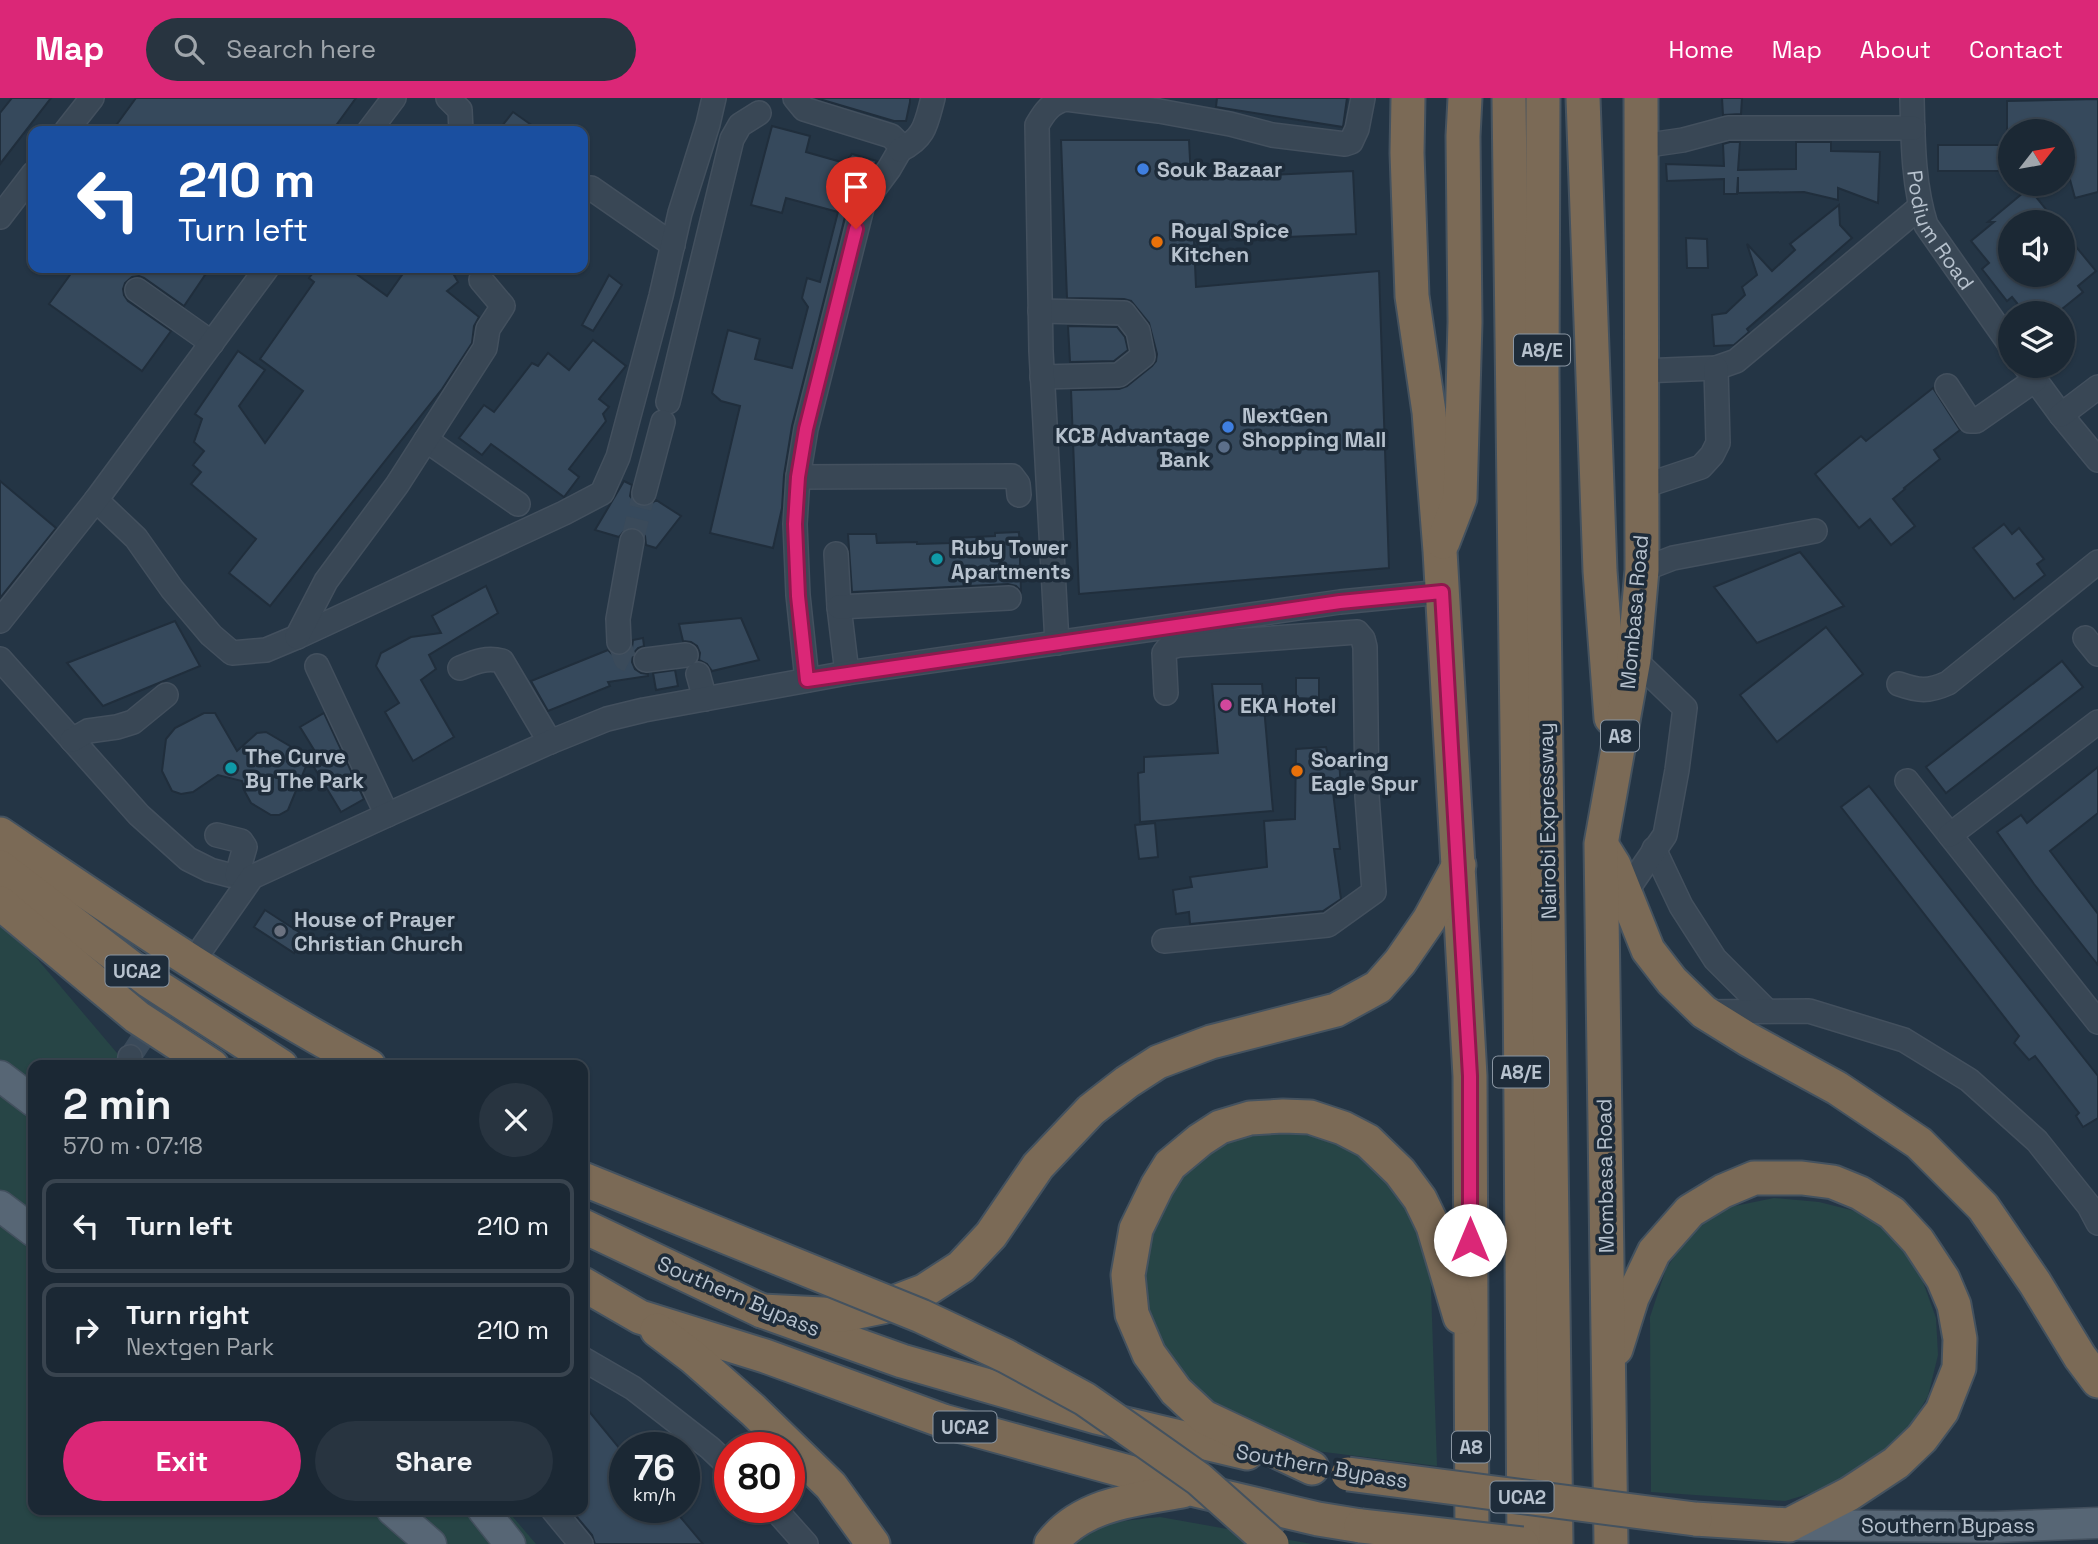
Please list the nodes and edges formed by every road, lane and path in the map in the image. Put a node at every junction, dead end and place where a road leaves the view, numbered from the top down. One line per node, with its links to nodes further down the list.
1 (92, 98): 16 (street)
2 (394, 98): 17 (street)
3 (448, 98): 18 (street)
4 (714, 98): 26 (street)
5 (795, 98): 21 (street)
6 (933, 98): 21 (street)
7 (1363, 98): 30 (street)
8 (1408, 98): 51 (highway, A8)
9 (1465, 98): 51 (highway)
10 (1509, 98): 57 (highway, Nairobi Expressway / A8/E)
11 (1543, 98): 57 (highway, Nairobi Expressway / A8/E)
12 (1583, 98): 79 (highway)
13 (1642, 98): 20 (highway, Mombasa Road / A8)
14 (1912, 98): 19 (street, Podium Road)
15 (759, 113): 45 (street)
16 (70, 126)
17 (375, 126)
18 (461, 126)
19 (1913, 128): 20 (street); 24 (street, Podium Road)
20 (1642, 146): 34 (highway, Mombasa Road / A8)
21 (900, 150): 43 (street)
22 (28, 181): 25 (street)
23 (591, 188): 26 (street)
24 (1920, 207): 31 (street, Podium Road); 33 (street)
25 (0, 217)
26 (673, 245): 62 (street)
27 (263, 273): 32 (street)
28 (481, 280): 41 (street)
29 (136, 290): 32 (street)
30 (1040, 311): 35 (street); 35 (street)
31 (1998, 327)
32 (212, 343): 47 (street)
33 (1716, 368): 34 (street); 44 (street)
34 (1641, 371): 44 (highway, Mombasa Road / A8)
35 (1042, 377): 64 (street)
36 (2024, 378): 38 (street)
37 (2034, 378): 40 (street)
38 (1947, 386)
39 (2098, 387): 40 (street)
40 (2061, 415): 42 (street)
41 (426, 440): 48 (street); 62 (street)
42 (2098, 460)
43 (798, 477): 46 (street); 71 (street)
44 (1641, 487): 54 (highway, Mombasa Road / A8)
45 (644, 493)
46 (1019, 495)
47 (96, 500): 60 (street); 62 (street)
48 (518, 504)
49 (1815, 531): 54 (street)
50 (632, 541): 63 (street)
51 (1440, 551): 55 (highway, A8)
52 (836, 554): 59 (street)
53 (2098, 562): 72 (street)
54 (1642, 570): 66 (highway, Mombasa Road / A8)
55 (1442, 592): 58 (street); 87 (highway, A8)
56 (1009, 598): 59 (street)
57 (1530, 601): 131 (highway, Nairobi Expressway / A8/E); 132 (highway, Nairobi Expressway / A8/E)
58 (1332, 603): 61 (street); 64 (street)
59 (839, 607): 70 (street)
60 (0, 621)
61 (1337, 632): 73 (street); 92 (street)
62 (297, 637)
63 (619, 642)
64 (1057, 643): 70 (street)
65 (0, 659): 77 (street)
66 (1634, 659): 79 (highway, Mombasa Road / A8); 86 (street)
67 (646, 660): 75 (street)
68 (317, 666): 81 (street)
69 (460, 668): 78 (street)
70 (847, 673): 71 (street)
71 (807, 680): 75 (street)
72 (1899, 684)
73 (1166, 693)
74 (166, 695): 77 (street)
75 (705, 699): 78 (street)
76 (2098, 722): 84 (street)
77 (72, 740): 89 (street)
78 (550, 742): 81 (street)
79 (1615, 765): 85 (highway, Mombasa Road / A8)
80 (1907, 781): 84 (street)
81 (387, 815): 89 (street)
82 (0, 834): 99 (highway)
83 (217, 835): 89 (street)
84 (1950, 835): 96 (street)
85 (1601, 844): 90 (highway); 112 (highway, Mombasa Road / A8)
86 (1654, 849): 90 (street); 94 (street)
87 (1459, 865): 108 (highway); 110 (highway, A8)
88 (0, 867): 98 (highway, UCA2)
89 (244, 876): 93 (street)
90 (1625, 893): 95 (highway)
91 (0, 903): 97 (highway, UCA2)
92 (1164, 941)
93 (203, 947)
94 (1767, 1011): 95 (street); 104 (street)
95 (1704, 1012): 113 (highway)
96 (2098, 1022)
97 (203, 1060)
98 (272, 1060)
99 (358, 1060)
100 (0, 1076): 101 (main road)
101 (28, 1097)
102 (588, 1181): 129 (highway, bridge)
103 (0, 1206): 105 (main road)
104 (2098, 1223)
105 (28, 1227)
106 (588, 1228): 108 (highway, Southern Bypass / UCA2)
107 (588, 1287): 109 (highway, Southern Bypass / UCA2)
108 (762, 1311): 115 (highway, Southern Bypass / UCA2)
109 (640, 1317): 116 (highway, Southern Bypass / UCA2); 127 (highway)
110 (1470, 1349): 115 (highway); 130 (highway, A8)
111 (588, 1362): 114 (street)
112 (1608, 1375): 122 (highway); 133 (highway, A8)
113 (2098, 1381)
114 (714, 1452)
115 (1312, 1468): 122 (highway, Southern Bypass / UCA2, bridge)
116 (1191, 1489): 128 (highway); 131 (highway, Southern Bypass / UCA2, bridge)
117 (398, 1515): 123 (main road)
118 (487, 1515): 124 (main road)
119 (557, 1515): 125 (street)
120 (2098, 1522): 122 (main road, Southern Bypass)
121 (787, 1523): 126 (street)
122 (1789, 1525)
123 (431, 1544)
124 (510, 1544)
125 (581, 1544)
126 (806, 1544)
127 (873, 1544)
128 (1051, 1544)
129 (1272, 1544)
130 (1472, 1544)
131 (1522, 1544)
132 (1556, 1544)
133 (1611, 1544)

